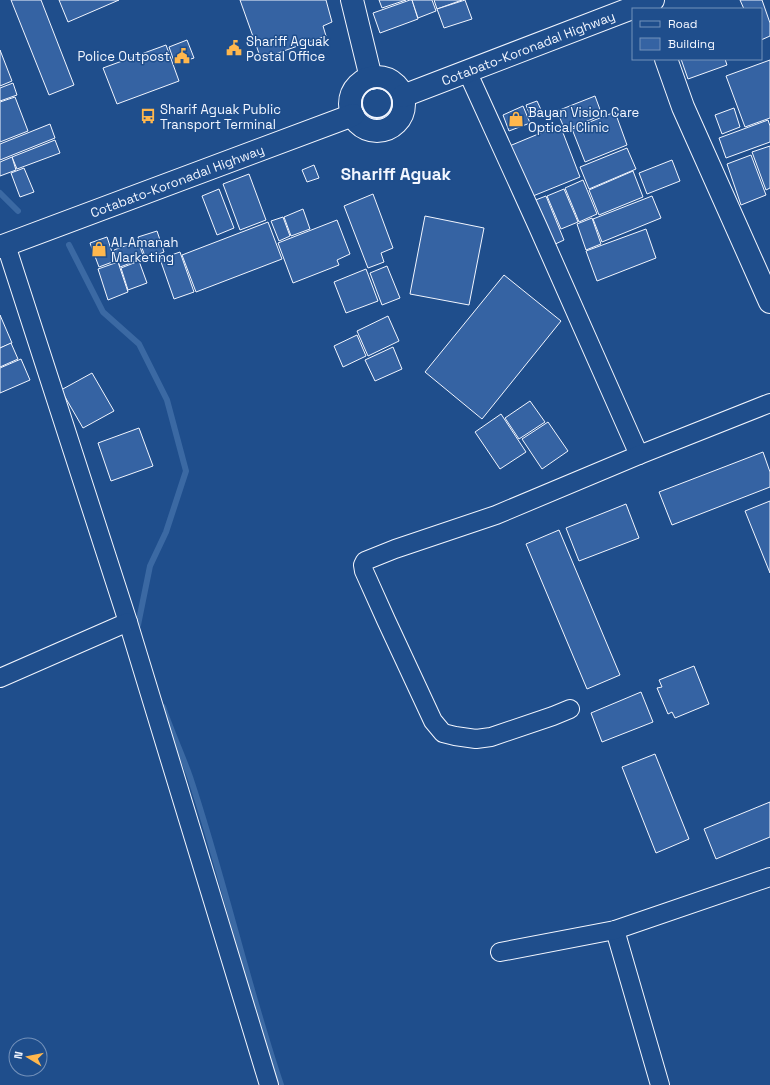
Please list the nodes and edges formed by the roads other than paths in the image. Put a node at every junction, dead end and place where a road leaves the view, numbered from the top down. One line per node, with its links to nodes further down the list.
1 (352, 0): 7 (main road)
2 (647, 3): 3 (main road, Cotabato-Koronadal Highway)
3 (634, 8)
4 (632, 9): 6 (main road, Cotabato-Koronadal Highway)
5 (666, 60): 11 (main road)
6 (467, 71): 8 (main road, Cotabato-Koronadal Highway); 13 (street)
7 (371, 78): 8 (main road); 9 (main road)
8 (403, 96): 9 (main road)
9 (353, 115): 10 (main road, Cotabato-Koronadal Highway)
10 (3, 246): 14 (street)
11 (770, 302)
12 (770, 403): 13 (street)
13 (639, 455): 16 (street)
14 (128, 622): 15 (street); 20 (street)
15 (0, 678)
16 (570, 709)
17 (770, 877): 18 (street)
18 (614, 930): 19 (street); 21 (street)
19 (500, 952)
20 (269, 1085)
21 (660, 1085)

